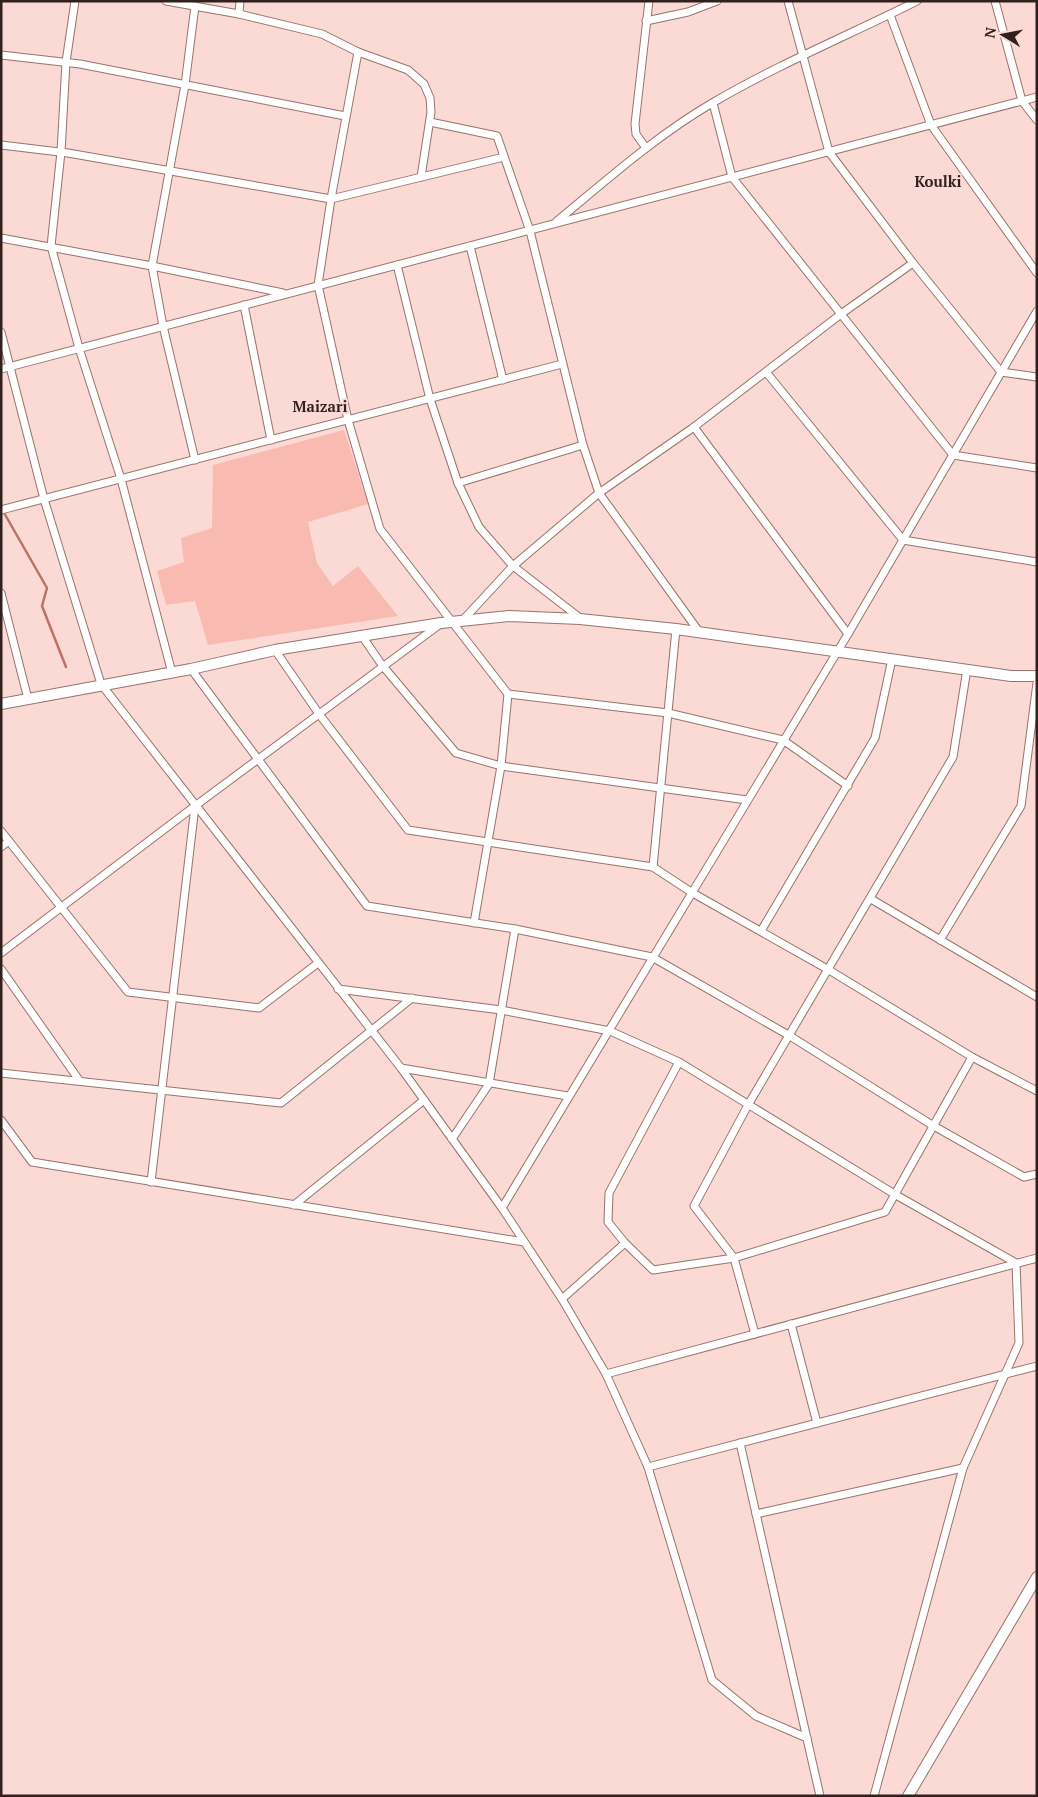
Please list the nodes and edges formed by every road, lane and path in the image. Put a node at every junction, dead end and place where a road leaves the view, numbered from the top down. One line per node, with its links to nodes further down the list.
1 (75, 1): 16 (street)
2 (166, 1): 9 (street)
3 (240, 1): 10 (street)
4 (649, 1): 12 (street)
5 (717, 1): 12 (street)
6 (788, 1): 15 (street)
7 (917, 1): 11 (street)
8 (995, 1): 19 (street)
9 (194, 6): 10 (street); 17 (street)
10 (238, 14): 13 (street)
11 (890, 14): 15 (street); 24 (street)
12 (646, 21): 26 (street)
13 (358, 52): 21 (street); 23 (street)
14 (1, 55): 16 (street)
15 (802, 56): 20 (street); 28 (street)
16 (66, 62): 17 (street); 27 (street)
17 (186, 85): 21 (street); 30 (street)
18 (1037, 97): 19 (street)
19 (1022, 101): 22 (street); 24 (street)
20 (713, 102): 26 (street); 32 (street)
21 (345, 116): 33 (street)
22 (1037, 120)
23 (430, 122): 29 (street); 31 (street)
24 (931, 125): 28 (street); 42 (street)
25 (1, 145): 27 (street)
26 (646, 148): 34 (street)
27 (61, 152): 30 (street); 37 (street)
28 (829, 152): 32 (street); 39 (street)
29 (504, 157): 31 (street); 35 (street)
30 (170, 171): 33 (street); 41 (street)
31 (421, 177): 33 (street)
32 (732, 177): 34 (street); 47 (street)
33 (331, 199): 43 (street)
34 (555, 223): 35 (street)
35 (530, 231): 38 (street); 51 (street)
36 (1, 238): 37 (street)
37 (51, 246): 41 (street); 50 (street)
38 (470, 246): 40 (street); 57 (street)
39 (913, 264): 47 (street); 55 (street)
40 (397, 265): 43 (street); 58 (street)
41 (152, 266): 44 (street); 48 (street)
42 (1037, 272)
43 (318, 285): 44 (street); 59 (street)
44 (286, 294): 45 (street)
45 (244, 305): 48 (street); 61 (street)
46 (1037, 311): 55 (street)
47 (841, 314): 54 (street); 63 (street)
48 (163, 326): 50 (street); 64 (street)
49 (1, 332): 52 (street)
50 (79, 348): 52 (street); 66 (street)
51 (562, 364): 57 (street); 62 (street)
52 (10, 366): 53 (street); 69 (street)
53 (1, 368)
54 (766, 372): 60 (street); 71 (street)
55 (1001, 372): 56 (street); 63 (street)
56 (1037, 377)
57 (503, 380): 58 (street)
58 (430, 399): 59 (street); 67 (street)
59 (348, 420): 61 (street); 76 (street)
60 (694, 427): 68 (street); 79 (street)
61 (271, 440): 64 (street)
62 (583, 445): 67 (street); 68 (street)
63 (953, 455): 65 (street); 71 (street)
64 (195, 460): 66 (street)
65 (1037, 468)
66 (121, 479): 69 (street); 87 (street)
67 (458, 484): 73 (street)
68 (599, 493): 73 (street); 78 (street)
69 (44, 499): 70 (street); 90 (street)
70 (1, 510)
71 (903, 540): 72 (street); 79 (street)
72 (1037, 562)
73 (513, 566): 75 (street); 76 (street)
74 (1, 593): 92 (street)
75 (580, 619): 76 (main road); 77 (main road)
76 (451, 622): 80 (main road); 84 (street); 91 (street)
77 (676, 629): 78 (main road); 94 (street)
78 (701, 633): 82 (main road)
79 (848, 634): 82 (street)
80 (362, 636): 81 (main road); 84 (street)
81 (275, 650): 85 (main road); 95 (street)
82 (837, 650): 83 (main road); 96 (street)
83 (892, 659): 86 (main road); 99 (street)
84 (382, 665): 95 (street); 98 (street)
85 (191, 669): 87 (main road); 97 (street)
86 (967, 670): 88 (main road); 109 (street)
87 (172, 673): 90 (main road)
88 (1037, 676)
89 (1037, 683): 114 (street)
90 (101, 684): 92 (main road); 102 (street)
91 (508, 694): 94 (street); 98 (street)
92 (28, 699): 93 (main road)
93 (1, 704)
94 (668, 713): 96 (street); 100 (street)
95 (319, 714): 97 (street); 105 (street)
96 (783, 740): 99 (street); 101 (street)
97 (257, 760): 102 (street); 111 (street)
98 (501, 766): 100 (street); 105 (street)
99 (848, 786): 113 (street)
100 (662, 787): 101 (street); 107 (street)
101 (747, 800): 108 (street)
102 (195, 806): 110 (street); 117 (street); 121 (street)
103 (1, 831): 104 (street)
104 (9, 842): 106 (street); 110 (street)
105 (489, 842): 107 (street); 111 (street)
106 (1, 847)
107 (653, 867): 108 (street)
108 (691, 892): 113 (street); 116 (street)
109 (871, 899): 114 (street); 119 (street)
110 (62, 907): 115 (street); 121 (street)
111 (474, 923): 112 (street)
112 (515, 929): 116 (street); 124 (street)
113 (761, 931): 119 (street)
114 (940, 940): 122 (street)
115 (1, 954)
116 (652, 957): 125 (street); 127 (street)
117 (318, 963): 120 (street); 121 (street)
118 (1, 969): 132 (street)
119 (829, 970): 127 (street); 128 (street)
120 (338, 989): 123 (street); 126 (street)
121 (172, 997): 134 (street)
122 (1037, 997)
123 (412, 998): 124 (street); 126 (street)
124 (501, 1010): 125 (street); 133 (street)
125 (610, 1030): 129 (street); 136 (street)
126 (371, 1031): 130 (street); 134 (street)
127 (790, 1036): 138 (street); 140 (street)
128 (972, 1057): 135 (street); 140 (street)
129 (679, 1062): 138 (street); 148 (street)
130 (401, 1068): 133 (street); 137 (street)
131 (1, 1073): 132 (street)
132 (79, 1080): 134 (street)
133 (489, 1084): 136 (street); 141 (street)
134 (162, 1090): 143 (street)
135 (1037, 1091)
136 (568, 1096): 146 (street)
137 (424, 1100): 141 (street); 145 (street)
138 (748, 1105): 144 (street); 149 (street)
139 (1, 1120): 143 (street)
140 (932, 1125): 142 (street); 144 (street)
141 (452, 1139): 146 (street)
142 (1037, 1174)
143 (151, 1182): 145 (street)
144 (896, 1195): 149 (street); 151 (street)
145 (294, 1205): 147 (street)
146 (502, 1208): 147 (street)
147 (524, 1242): 152 (street)
148 (625, 1243): 149 (street); 152 (street)
149 (734, 1258): 154 (street)
150 (1037, 1258): 151 (street)
151 (1016, 1263): 153 (street); 157 (street)
152 (562, 1298): 156 (street)
153 (791, 1324): 154 (street); 158 (street)
154 (755, 1334): 156 (street)
155 (1037, 1366): 157 (street)
156 (606, 1374): 160 (street)
157 (1005, 1375): 158 (street); 161 (street)
158 (818, 1423): 159 (street)
159 (740, 1443): 160 (street); 162 (street)
160 (648, 1466): 164 (street)
161 (963, 1468): 162 (street); 166 (street)
162 (756, 1514): 164 (street)
163 (1037, 1578): 167 (main road)
164 (807, 1738): 165 (street)
165 (820, 1796)
166 (874, 1796)
167 (908, 1796)

